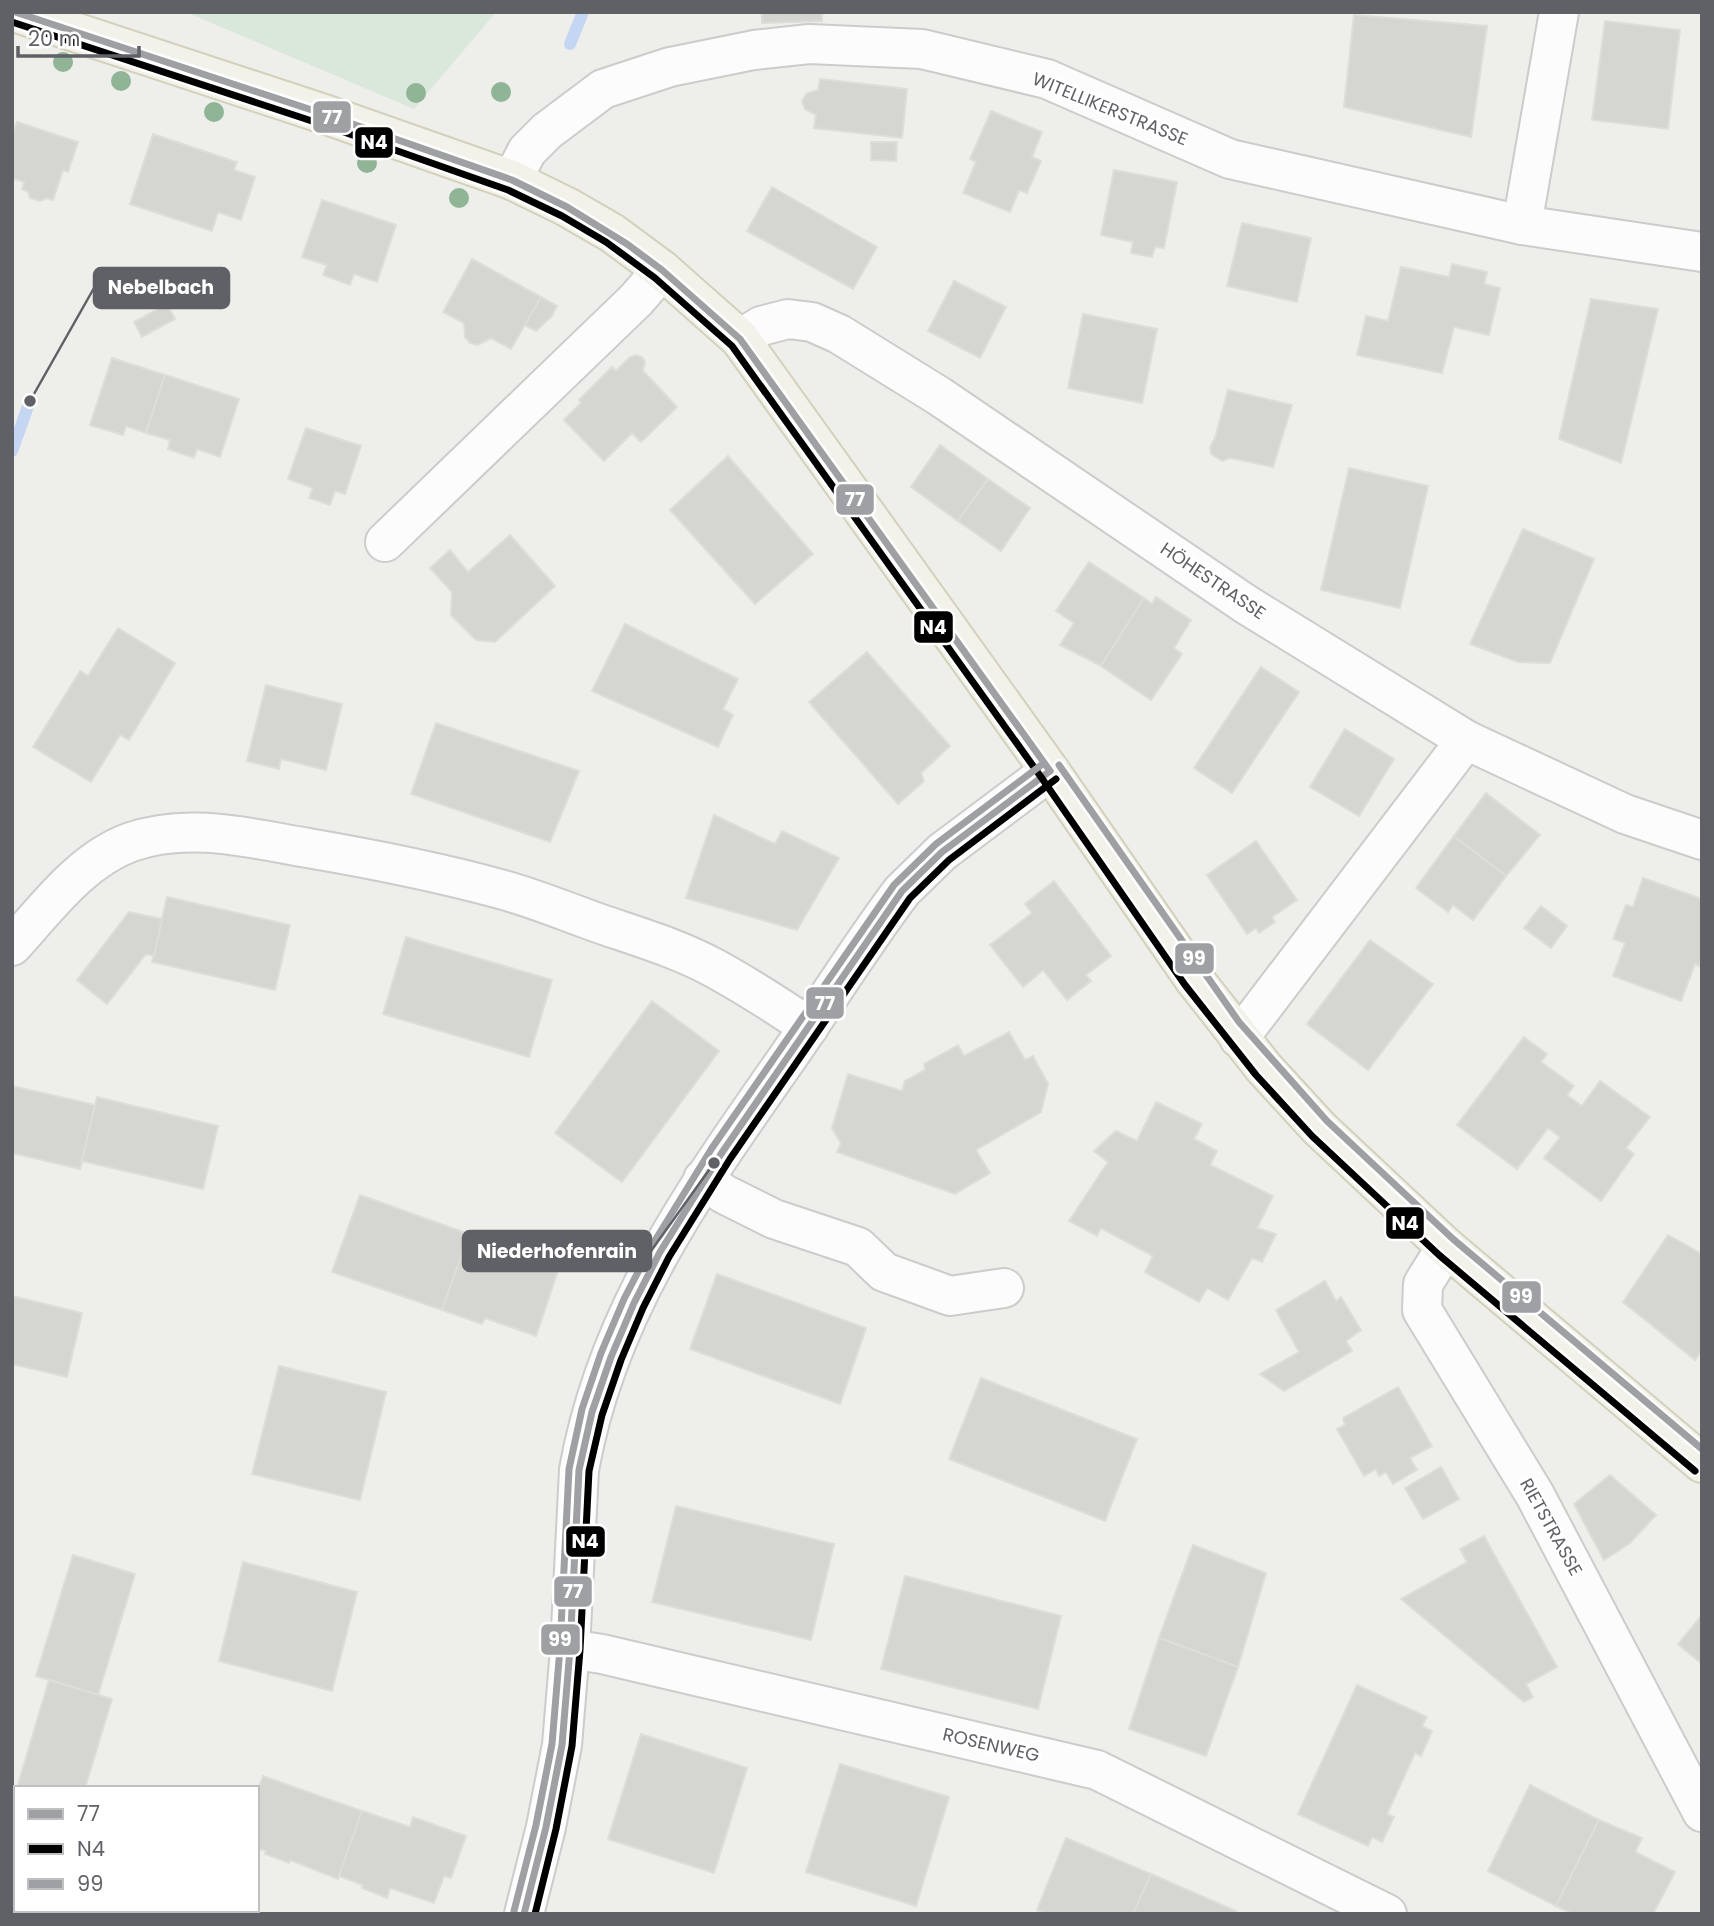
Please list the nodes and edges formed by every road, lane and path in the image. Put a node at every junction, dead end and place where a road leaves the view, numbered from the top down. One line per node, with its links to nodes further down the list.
1 (14, 12): 3 (main road)
2 (1559, 12): 4 (street)
3 (512, 180): 4 (street, WITELLIKERSTRASSE); 6 (main road)
4 (1522, 225): 5 (street, WITELLIKERSTRASSE)
5 (1702, 253)
6 (662, 270): 7 (main road); 8 (street)
7 (740, 339): 9 (street, HÖHESTRASSE); 10 (main road)
8 (385, 542)
9 (1466, 740): 11 (street, HÖHESTRASSE); 14 (street)
10 (1050, 771): 13 (street); 14 (main road)
11 (1702, 840)
12 (12, 946): 13 (street)
13 (809, 1027): 15 (street)
14 (1240, 1038): 16 (main road)
15 (703, 1179): 17 (street); 19 (street)
16 (1446, 1247): 18 (main road); 20 (street, RIETSTRASSE)
17 (1004, 1288)
18 (1702, 1463)
19 (570, 1649): 21 (street); 22 (street, ROSENWEG)
20 (1702, 1812)
21 (524, 1914)
22 (1387, 1914)

